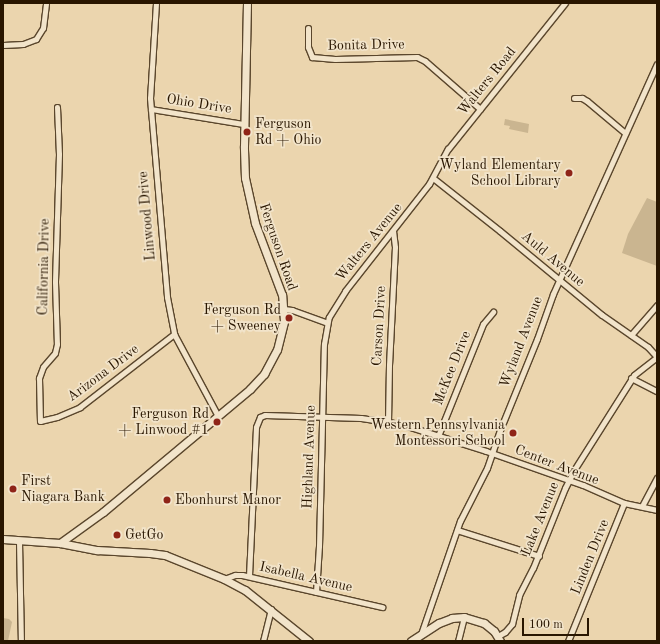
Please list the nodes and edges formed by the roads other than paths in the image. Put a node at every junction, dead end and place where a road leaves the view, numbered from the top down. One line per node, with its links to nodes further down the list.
1 (46, 3): 6 (street)
2 (156, 3): 10 (street, Linwood Drive)
3 (247, 3): 12 (street, Ferguson Road)
4 (565, 3): 11 (street, Walters Road)
5 (308, 28): 11 (street, Bonita Drive)
6 (3, 45)
7 (657, 64): 13 (street, Wyland Avenue)
8 (574, 98): 13 (street)
9 (57, 107): 28 (street, California Drive)
10 (151, 109): 12 (street, Ohio Drive); 21 (street, Linwood Drive)
11 (480, 109): 14 (street, Walters Road)
12 (244, 124): 18 (street, Ferguson Road)
13 (625, 133): 16 (street, Wyland Avenue)
14 (433, 178): 15 (street, Walters Avenue); 16 (street, Auld Avenue)
15 (393, 231): 20 (street, Walters Avenue); 29 (street, Carson Drive)
16 (558, 280): 22 (street, Auld Avenue); 31 (street, Wyland Avenue)
17 (657, 305): 22 (street)
18 (284, 309): 20 (street); 26 (street, Ferguson Road)
19 (493, 312): 30 (street, McKee Drive)
20 (327, 323): 27 (street, Highland Avenue)
21 (174, 334): 26 (street, Linwood Drive); 28 (street, Arizona Drive)
22 (631, 335): 23 (street, Auld Avenue)
23 (657, 357): 24 (street, Lake Avenue)
24 (632, 378): 25 (street); 33 (street, Lake Avenue)
25 (657, 391)
26 (218, 416): 40 (street, Ferguson Road)
27 (322, 418): 29 (street, Center Avenue); 42 (street, Center Avenue); 44 (street, Highland Avenue)
28 (40, 421)
29 (388, 422): 30 (street, Center Avenue)
30 (438, 436): 31 (street, Center Avenue)
31 (492, 453): 33 (street, Center Avenue); 37 (street, Wyland Avenue)
32 (657, 478): 35 (street)
33 (569, 480): 34 (street, Center Avenue); 41 (street, Lake Avenue)
34 (624, 503): 35 (street, Center Avenue); 55 (street, Linden Drive)
35 (642, 506): 36 (street, Center Avenue)
36 (657, 510)
37 (457, 530): 41 (street); 48 (street, Wyland Avenue)
38 (3, 539): 39 (street)
39 (19, 540): 40 (street); 50 (street)
40 (60, 543): 43 (street)
41 (539, 556): 49 (street, Lake Avenue)
42 (249, 576): 43 (street, Isabella Avenue); 44 (street, Isabella Avenue)
43 (224, 579): 46 (street)
44 (316, 592): 45 (street, Isabella Avenue)
45 (382, 607)
46 (272, 609): 51 (street); 52 (street)
47 (464, 617): 48 (street); 49 (street); 54 (street)
48 (421, 634): 53 (street)
49 (499, 639)
50 (21, 641)
51 (263, 641)
52 (309, 641)
53 (411, 641)
54 (458, 641)
55 (568, 641)

